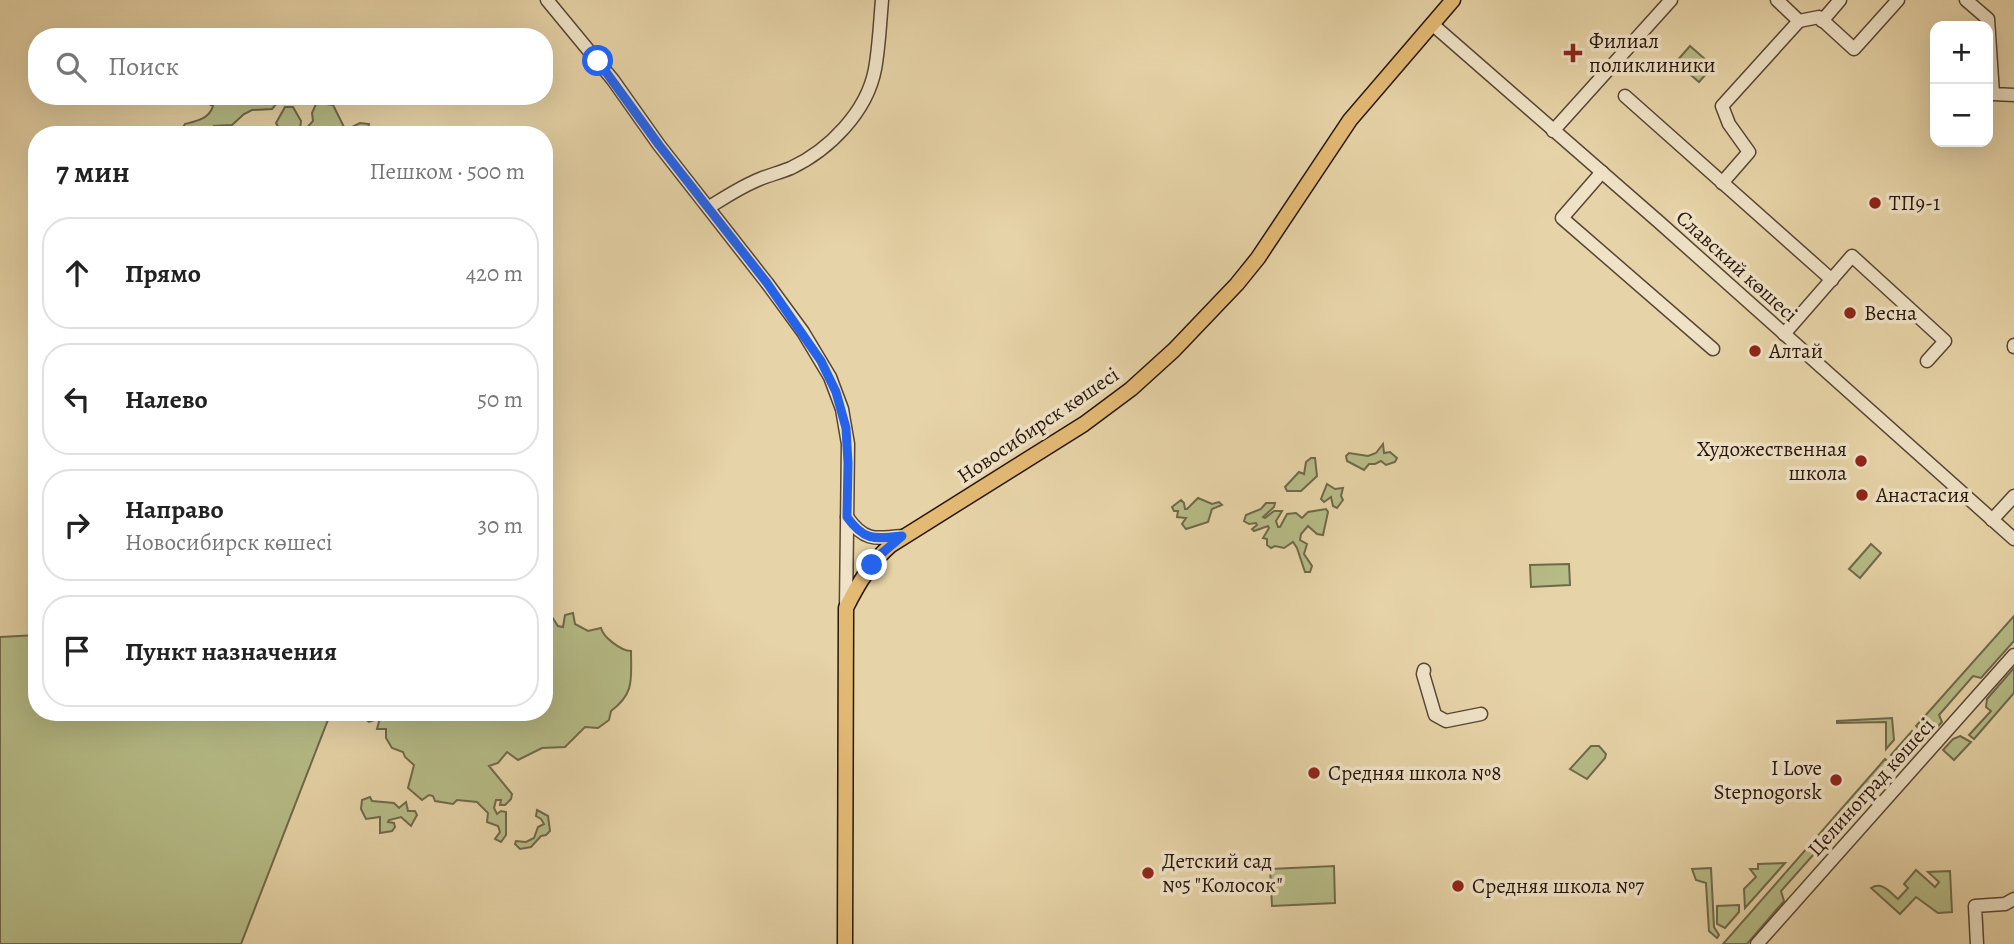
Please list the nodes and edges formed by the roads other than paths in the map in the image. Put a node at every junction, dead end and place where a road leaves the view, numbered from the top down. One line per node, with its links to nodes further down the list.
1 (547, 0): 17 (street)
2 (882, 0): 17 (street)
3 (1452, 0): 11 (main road, Новосибирск көшесі)
4 (1671, 0): 14 (street)
5 (1777, 0): 9 (street)
6 (1840, 0): 10 (street)
7 (1898, 0): 10 (street)
8 (1966, 0): 12 (street)
9 (1799, 21): 10 (street); 16 (street)
10 (1822, 21)
11 (1432, 24): 14 (street, Славский көшесі); 25 (main road, Новосибирск көшесі)
12 (2014, 95)
13 (1625, 96): 16 (street)
14 (1553, 131): 15 (street, Славский көшесі)
15 (1602, 172): 19 (street, Славский көшесі); 20 (street)
16 (1722, 183): 18 (street)
17 (709, 207): 23 (street)
18 (1832, 280): 19 (street); 21 (street)
19 (1784, 334): 24 (street, Славский көшесі)
20 (1713, 349)
21 (1927, 361)
22 (2014, 496): 24 (street)
23 (847, 517): 25 (street); 27 (street)
24 (1992, 520): 26 (street, Славский көшесі)
25 (902, 536): 27 (main road, Новосибирск көшесі)
26 (2014, 539)
27 (846, 608): 32 (main road)
28 (2014, 655): 33 (street, Целиноград көшесі)
29 (1424, 670): 30 (street)
30 (1481, 714)
31 (2014, 899): 34 (street)
32 (845, 944)
33 (1757, 944)
34 (1977, 944)

